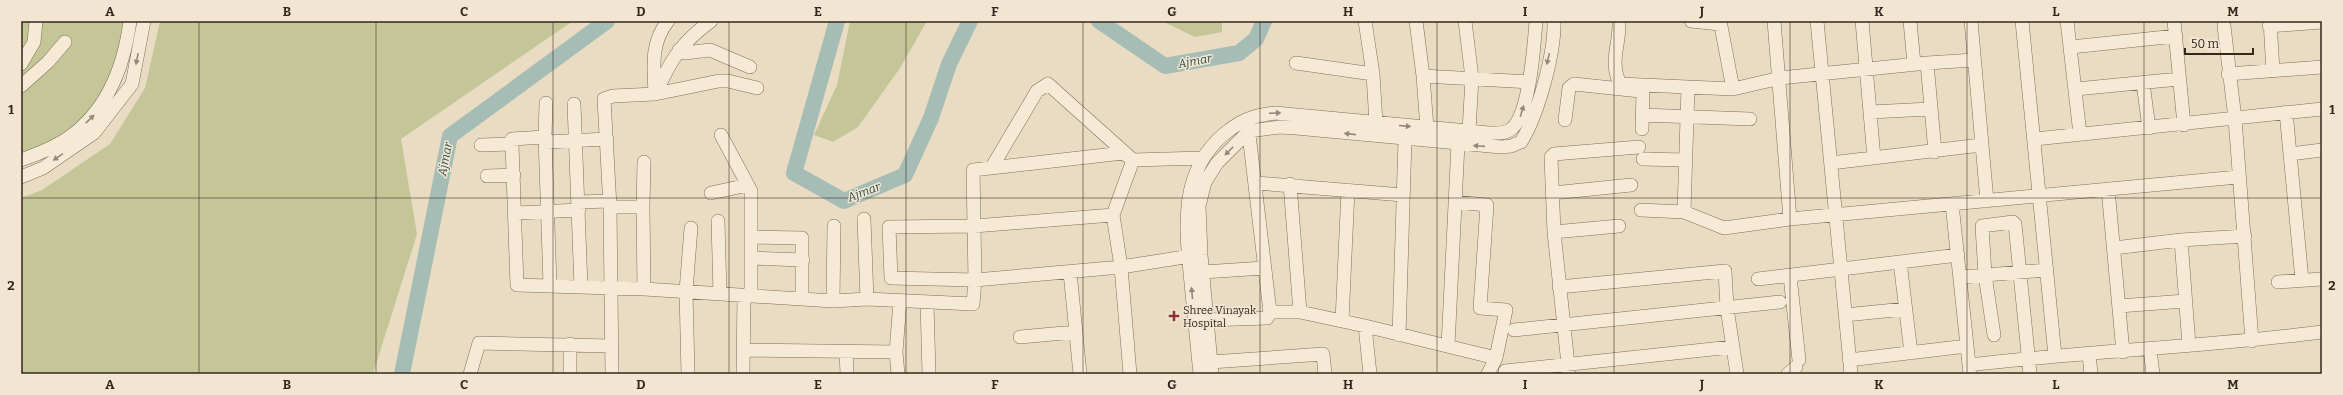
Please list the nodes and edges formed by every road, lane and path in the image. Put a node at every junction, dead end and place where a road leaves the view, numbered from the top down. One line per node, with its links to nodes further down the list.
1 (36, 21): 32 (street)
2 (130, 21): 87 (street, one-way to 2)
3 (144, 21): 95 (street, one-way to 95)
4 (668, 21): 51 (street)
5 (711, 21): 28 (street)
6 (1365, 21): 37 (street)
7 (1416, 21): 40 (street)
8 (1465, 21): 41 (street)
9 (1536, 21): 44 (street)
10 (1554, 21): 79 (street, one-way to 79)
11 (1619, 21): 47 (street)
12 (1691, 21): 21 (street)
13 (1774, 21): 42 (street)
14 (1817, 21): 38 (street)
15 (1862, 21): 35 (street)
16 (1910, 21): 31 (street)
17 (1971, 21): 29 (street)
18 (2022, 21): 76 (street)
19 (2067, 21): 27 (street)
20 (2174, 21): 25 (street)
21 (1720, 22): 49 (street)
22 (2322, 22): 23 (street)
23 (2270, 24): 36 (street)
24 (2224, 26): 39 (street)
25 (2176, 36): 27 (street); 43 (street)
26 (65, 42): 46 (street)
27 (2071, 47): 50 (street)
28 (679, 50): 33 (street); 51 (street)
29 (1974, 60): 31 (street); 81 (street)
30 (1296, 63): 37 (street)
31 (1921, 63): 35 (street); 54 (street)
32 (21, 64)
33 (750, 67)
34 (2322, 67): 36 (street)
35 (1867, 69): 38 (street); 56 (street)
36 (2273, 71): 39 (street)
37 (1373, 74): 64 (street)
38 (1822, 74): 42 (street); 91 (street)
39 (2228, 74): 62 (street)
40 (1423, 76): 41 (street); 66 (street)
41 (1472, 78): 44 (street); 70 (street)
42 (1780, 78): 49 (street); 120 (street)
43 (2179, 79): 45 (street); 65 (street)
44 (1529, 82): 70 (street, one-way to 44)
45 (2143, 83): 50 (street); 67 (street)
46 (21, 86)
47 (1688, 87): 49 (street); 59 (street)
48 (757, 88): 51 (street)
49 (1733, 89)
50 (2076, 89): 71 (street)
51 (655, 94): 73 (street)
52 (546, 103): 75 (street)
53 (574, 104): 77 (street)
54 (1930, 109): 56 (street); 83 (street)
55 (2322, 109): 57 (street)
56 (1870, 112): 86 (street)
57 (2286, 112): 62 (street); 84 (street)
58 (1642, 115): 59 (street); 63 (street); 68 (street)
59 (1687, 117): 61 (street); 89 (street)
60 (1247, 118): 64 (street, one-way to 64); 69 (street); 85 (street)
61 (1750, 119)
62 (2235, 119): 65 (street); 96 (street)
63 (1565, 120)
64 (1376, 123): 66 (street, one-way to 66)
65 (2184, 125): 67 (street)
66 (1427, 128): 70 (street)
67 (2149, 128): 71 (street)
68 (1642, 129)
69 (1249, 131): 74 (street, one-way to 69); 97 (street); 132 (street, one-way to 132)
70 (1469, 131)
71 (2080, 134): 76 (street)
72 (721, 135): 99 (street)
73 (607, 139): 77 (street); 109 (street)
74 (1404, 139): 79 (street); 105 (street)
75 (545, 140): 77 (street); 78 (street); 114 (street)
76 (2035, 140): 106 (street)
77 (576, 141): 111 (street)
78 (512, 144): 80 (street); 93 (street)
79 (1458, 144): 108 (street)
80 (481, 145)
81 (1981, 145): 83 (street); 107 (street)
82 (2322, 150): 84 (street)
83 (1935, 152): 86 (street)
84 (2290, 154): 149 (street)
85 (1202, 158): 88 (street); 132 (street)
86 (1874, 158): 91 (street)
87 (21, 160)
88 (1133, 160): 92 (street); 92 (street); 117 (street)
89 (1685, 160): 104 (street); 116 (street)
90 (644, 162): 112 (street)
91 (1831, 163): 118 (street)
92 (992, 167): 123 (street)
93 (514, 175): 94 (street); 115 (street)
94 (488, 176)
95 (21, 177)
96 (2238, 177): 102 (street); 127 (street)
97 (1256, 183): 98 (street); 137 (street)
98 (1290, 184): 101 (street); 170 (street)
99 (748, 185): 103 (street); 128 (street)
100 (1631, 185): 104 (street)
101 (1348, 190): 105 (street); 173 (street)
102 (2108, 190): 106 (street); 130 (street)
103 (712, 193)
104 (1553, 193): 126 (street)
105 (1403, 195): 179 (street)
106 (2039, 197): 107 (street); 139 (street)
107 (1987, 201): 110 (street)
108 (1456, 202): 186 (street); 197 (street)
109 (610, 204): 111 (street); 112 (street); 154 (street)
110 (1952, 204): 118 (street); 131 (street)
111 (579, 206): 114 (street); 152 (street)
112 (643, 207): 155 (street)
113 (1641, 210): 116 (street)
114 (548, 211): 115 (street); 151 (street)
115 (516, 212): 151 (street)
116 (1684, 212): 120 (street)
117 (1113, 215): 123 (street); 136 (street)
118 (1836, 215): 120 (street); 138 (street)
119 (864, 219): 160 (street)
120 (1790, 219)
121 (718, 221): 157 (street)
122 (834, 226): 161 (street)
123 (974, 226): 148 (street); 148 (street)
124 (1620, 226): 126 (street)
125 (691, 228): 156 (street)
126 (1554, 232): 153 (street)
127 (2245, 236): 129 (street); 182 (street)
128 (751, 237): 133 (street); 134 (street)
129 (2181, 240): 130 (street); 163 (street)
130 (2114, 248): 166 (street)
131 (1958, 255): 135 (street); 145 (street)
132 (1195, 256): 136 (street); 141 (street); 215 (street, one-way to 132)
133 (752, 258): 134 (street); 158 (street)
134 (803, 260): 159 (street)
135 (1900, 262): 138 (street); 168 (street)
136 (1122, 267): 140 (street); 214 (street)
137 (1264, 268): 141 (street); 169 (street)
138 (1841, 269): 144 (street); 171 (street)
139 (2047, 270): 142 (street); 196 (street)
140 (1070, 272): 148 (street); 177 (street)
141 (1203, 272): 172 (street)
142 (2019, 272): 143 (street); 143 (street); 198 (street)
143 (1985, 275): 145 (street); 180 (street)
144 (1790, 276): 146 (street); 200 (street)
145 (1961, 277): 187 (street)
146 (1758, 279)
147 (2322, 279): 149 (street)
148 (976, 280): 165 (street)
149 (2302, 280): 150 (street)
150 (2278, 282)
151 (550, 285): 152 (street)
152 (581, 287): 154 (street)
153 (1559, 287): 167 (street); 174 (street)
154 (611, 288): 155 (street); 185 (street)
155 (644, 289): 156 (street)
156 (686, 291): 157 (street); 208 (street)
157 (720, 294): 158 (street)
158 (747, 296): 159 (street); 190 (street)
159 (802, 298): 161 (street)
160 (866, 299): 161 (street); 162 (street)
161 (833, 301)
162 (900, 301): 165 (street); 192 (street)
163 (2185, 301): 166 (street); 184 (street)
164 (1780, 302): 167 (street)
165 (927, 303): 212 (street)
166 (2119, 306): 193 (street)
167 (1727, 308): 174 (street); 188 (street)
168 (1905, 309): 171 (street); 194 (street)
169 (1270, 312): 170 (street); 172 (street)
170 (1300, 312): 173 (street)
171 (1845, 315): 199 (street)
172 (1207, 320): 201 (street)
173 (1342, 321): 175 (street)
174 (1563, 325): 176 (street); 203 (street)
175 (1365, 326): 179 (street); 217 (street)
176 (1514, 330)
177 (1075, 332): 181 (street); 213 (street)
178 (2322, 332): 182 (street)
179 (1399, 335): 186 (street)
180 (1994, 335)
181 (1020, 337)
182 (2252, 341): 184 (street)
183 (570, 344): 185 (street); 205 (street); 206 (street)
184 (2189, 345): 189 (street)
185 (611, 346): 207 (street)
186 (1448, 346): 197 (street)
187 (1967, 346): 194 (street); 202 (street)
188 (1732, 347): 203 (street); 219 (street)
189 (2150, 349): 193 (street); 223 (street)
190 (744, 350): 191 (street); 209 (street)
191 (846, 352): 192 (street); 210 (street)
192 (896, 352): 211 (street)
193 (2123, 352): 195 (street)
194 (1911, 353): 199 (street)
195 (2089, 354): 196 (street); 222 (street)
196 (2055, 356): 198 (street)
197 (1496, 358): 218 (street)
198 (2028, 358): 202 (street); 221 (street)
199 (1849, 360): 220 (street)
200 (1794, 367)
201 (1212, 368): 216 (street)
202 (1970, 369)
203 (1568, 370): 204 (street)
204 (1505, 371)
205 (470, 374)
206 (570, 374)
207 (612, 374)
208 (688, 374)
209 (743, 374)
210 (847, 374)
211 (898, 374)
212 (929, 374)
213 (1080, 374)
214 (1130, 374)
215 (1200, 374)
216 (1325, 374)
217 (1370, 374)
218 (1488, 374)
219 (1737, 374)
220 (1851, 374)
221 (2030, 374)
222 (2091, 374)
223 (2153, 374)

